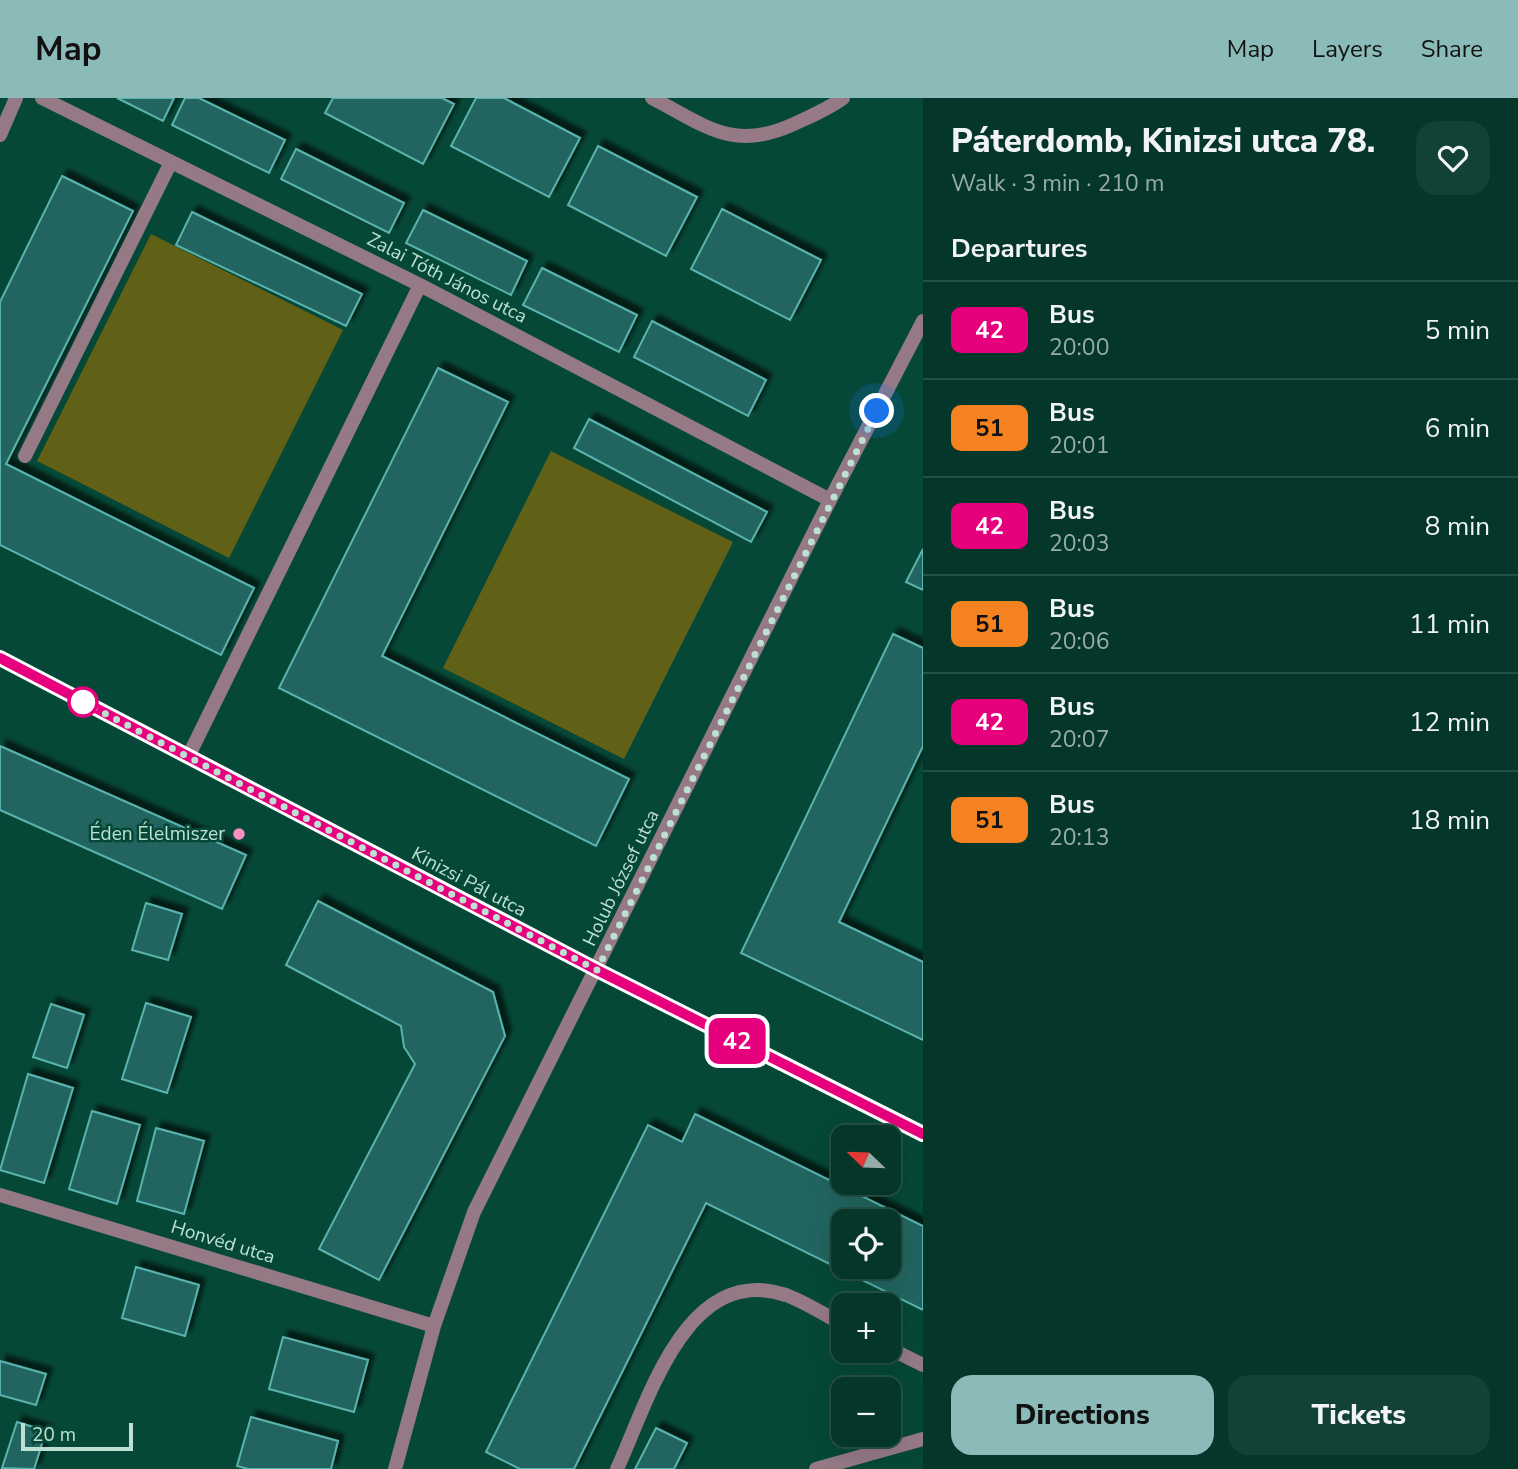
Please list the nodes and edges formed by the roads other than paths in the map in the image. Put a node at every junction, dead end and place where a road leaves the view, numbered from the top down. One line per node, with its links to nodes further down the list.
1 (16, 98): 5 (street)
2 (42, 98): 6 (street, Zalai Tóth János utca)
3 (652, 98): 4 (street)
4 (843, 98)
5 (0, 135)
6 (171, 162): 7 (street, Zalai Tóth János utca); 9 (street)
7 (420, 285): 10 (street, Zalai Tóth János utca); 12 (street)
8 (923, 321): 10 (street, Holub József utca)
9 (24, 456)
10 (830, 500): 13 (street, Holub József utca)
11 (0, 658): 12 (street, Kinizsi Pál utca)
12 (188, 757): 13 (street, Kinizsi Pál utca)
13 (597, 970): 14 (street, Kinizsi Pál utca); 17 (street, Holub József utca)
14 (923, 1134)
15 (0, 1195): 17 (street, Honvéd utca)
16 (831, 1318): 22 (street)
17 (434, 1326): 21 (street, Holub József utca)
18 (901, 1354): 19 (street)
19 (923, 1365)
20 (923, 1439): 23 (street)
21 (395, 1469)
22 (617, 1469)
23 (816, 1469)

